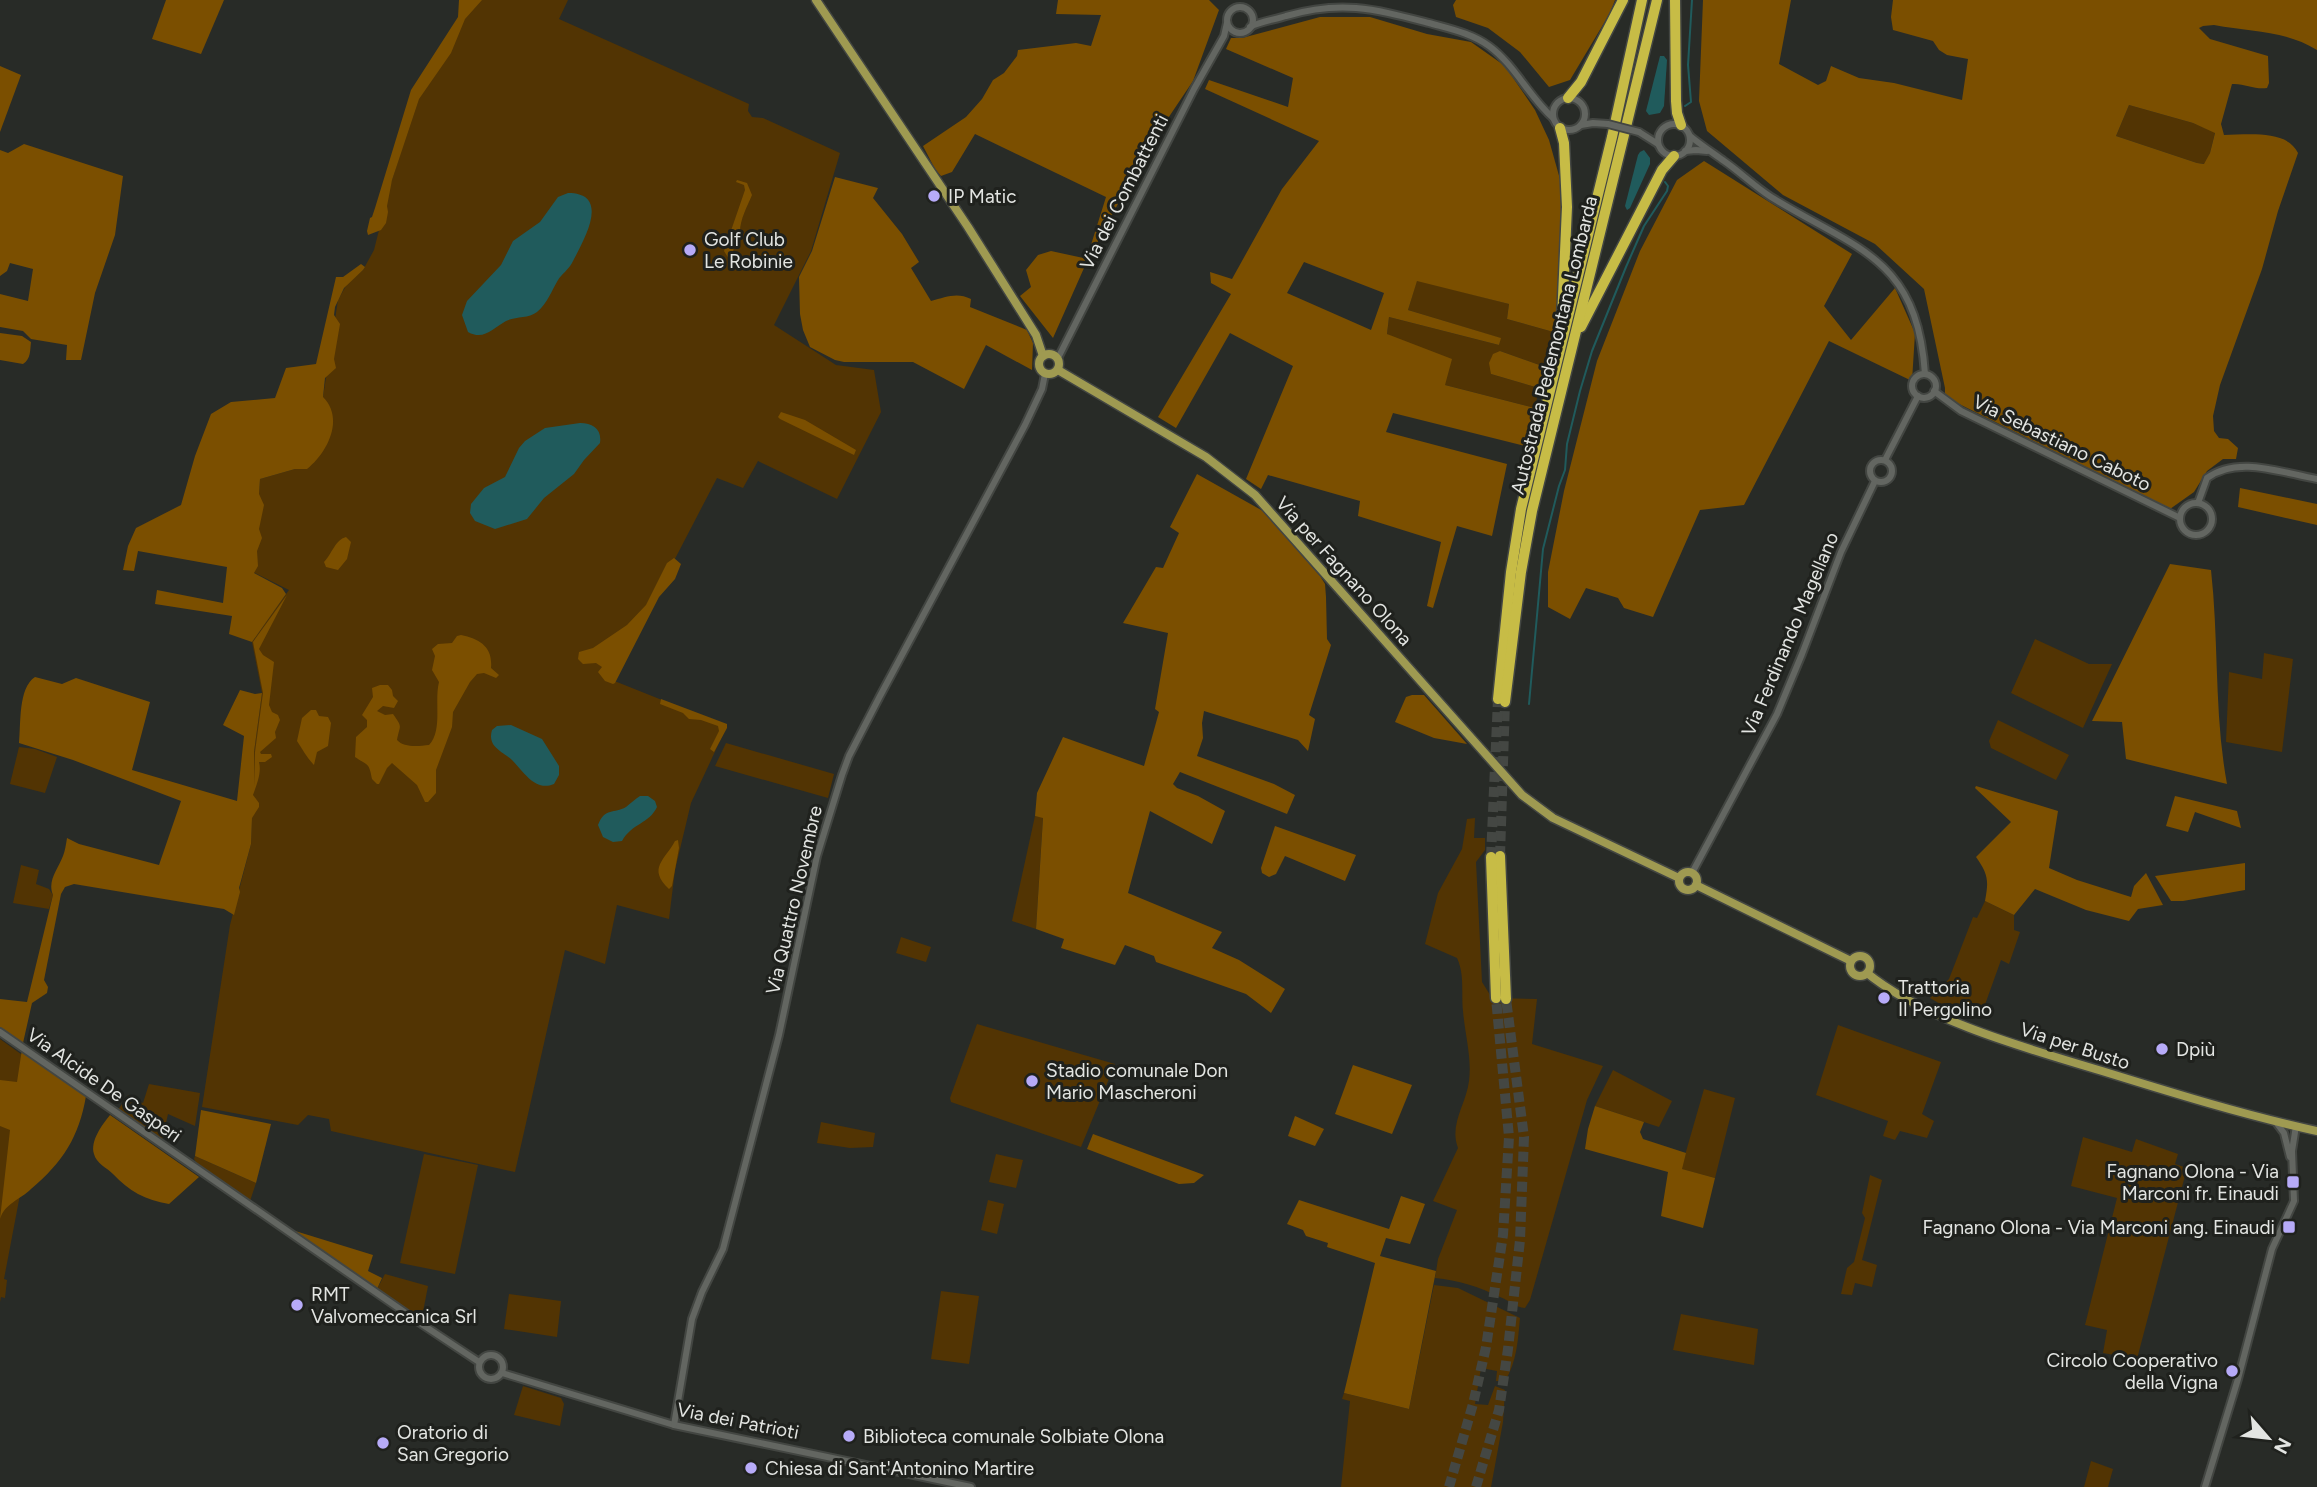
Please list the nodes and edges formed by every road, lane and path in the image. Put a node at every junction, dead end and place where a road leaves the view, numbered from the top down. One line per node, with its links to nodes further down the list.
1 (816, 0): 30 (main road)
2 (1623, 0): 12 (highway)
3 (1642, 0): 28 (highway, Autostrada Pedemontana Lombarda)
4 (1657, 0): 29 (highway, Autostrada Pedemontana Lombarda)
5 (1675, 0): 19 (highway)
6 (1251, 14): 7 (street); 8 (street); 9 (street)
7 (1267, 21): 9 (street, Via dei Combattenti); 13 (street, Via dei Combattenti)
8 (1227, 23): 10 (street); 11 (street, Via dei Combattenti)
9 (1250, 27): 10 (street, Via dei Combattenti)
10 (1236, 32): 11 (street, Via dei Combattenti)
11 (1221, 41): 31 (street, Via dei Combattenti)
12 (1568, 98): 14 (street); 15 (street)
13 (1534, 99): 14 (street); 16 (street, Via dei Combattenti)
14 (1556, 105): 16 (street)
15 (1584, 111): 17 (street); 18 (street)
16 (1553, 118): 20 (street)
17 (1604, 124): 18 (street); 22 (street, bridge)
18 (1581, 125): 20 (street)
19 (1681, 125): 21 (street); 23 (street)
20 (1560, 128): 28 (highway)
21 (1662, 129): 22 (street); 24 (street)
22 (1641, 132): 24 (street)
23 (1690, 136): 25 (street); 26 (street)
24 (1658, 144): 27 (street)
25 (1685, 151): 26 (street); 27 (street)
26 (1713, 154): 34 (street)
27 (1674, 156): 29 (highway)
28 (1561, 342): 29 (highway, Autostrada Pedemontana Lombarda)
29 (1573, 343)
30 (1043, 356): 31 (main road); 33 (main road)
31 (1058, 358): 32 (main road)
32 (1058, 370): 33 (main road); 42 (main road, Via per Fagnano Olona)
33 (1045, 374): 58 (street, Via Quattro Novembre)
34 (1925, 374): 35 (street, Via Sebastiano Caboto); 36 (street)
35 (1934, 391): 36 (street); 41 (street, Via Sebastiano Caboto)
36 (1918, 396): 37 (street, Via Ferdinando Magellano)
37 (1885, 460): 39 (street, Via Ferdinando Magellano); 39 (street, Via Ferdinando Magellano)
38 (2317, 479): 40 (street)
39 (1875, 481): 44 (street, Via Ferdinando Magellano)
40 (2198, 503): 41 (street); 41 (street)
41 (2180, 518)
42 (1577, 828): 45 (main road, Via per Busto)
43 (1495, 856): 49 (highway)
44 (1692, 873): 45 (main road); 46 (main road)
45 (1679, 878): 46 (main road, Via per Busto)
46 (1696, 885): 47 (main road, Via per Busto)
47 (1851, 961): 48 (main road, Via per Busto); 48 (main road, Via per Busto)
48 (1867, 973): 51 (main road, Via per Busto)
49 (1501, 999)
50 (0, 1032): 56 (street, Via Alcide De Gasperi)
51 (2279, 1123): 52 (main road, Via per Busto); 54 (street)
52 (2296, 1126): 53 (main road, Via per Busto); 54 (street); 55 (street)
53 (2317, 1131)
54 (2285, 1138): 55 (street)
55 (2293, 1165): 60 (street)
56 (479, 1362): 57 (street); 57 (street)
57 (502, 1373): 58 (street, Via dei Patrioti)
58 (674, 1425): 59 (street, Via dei Patrioti)
59 (971, 1487)
60 (2205, 1487)

